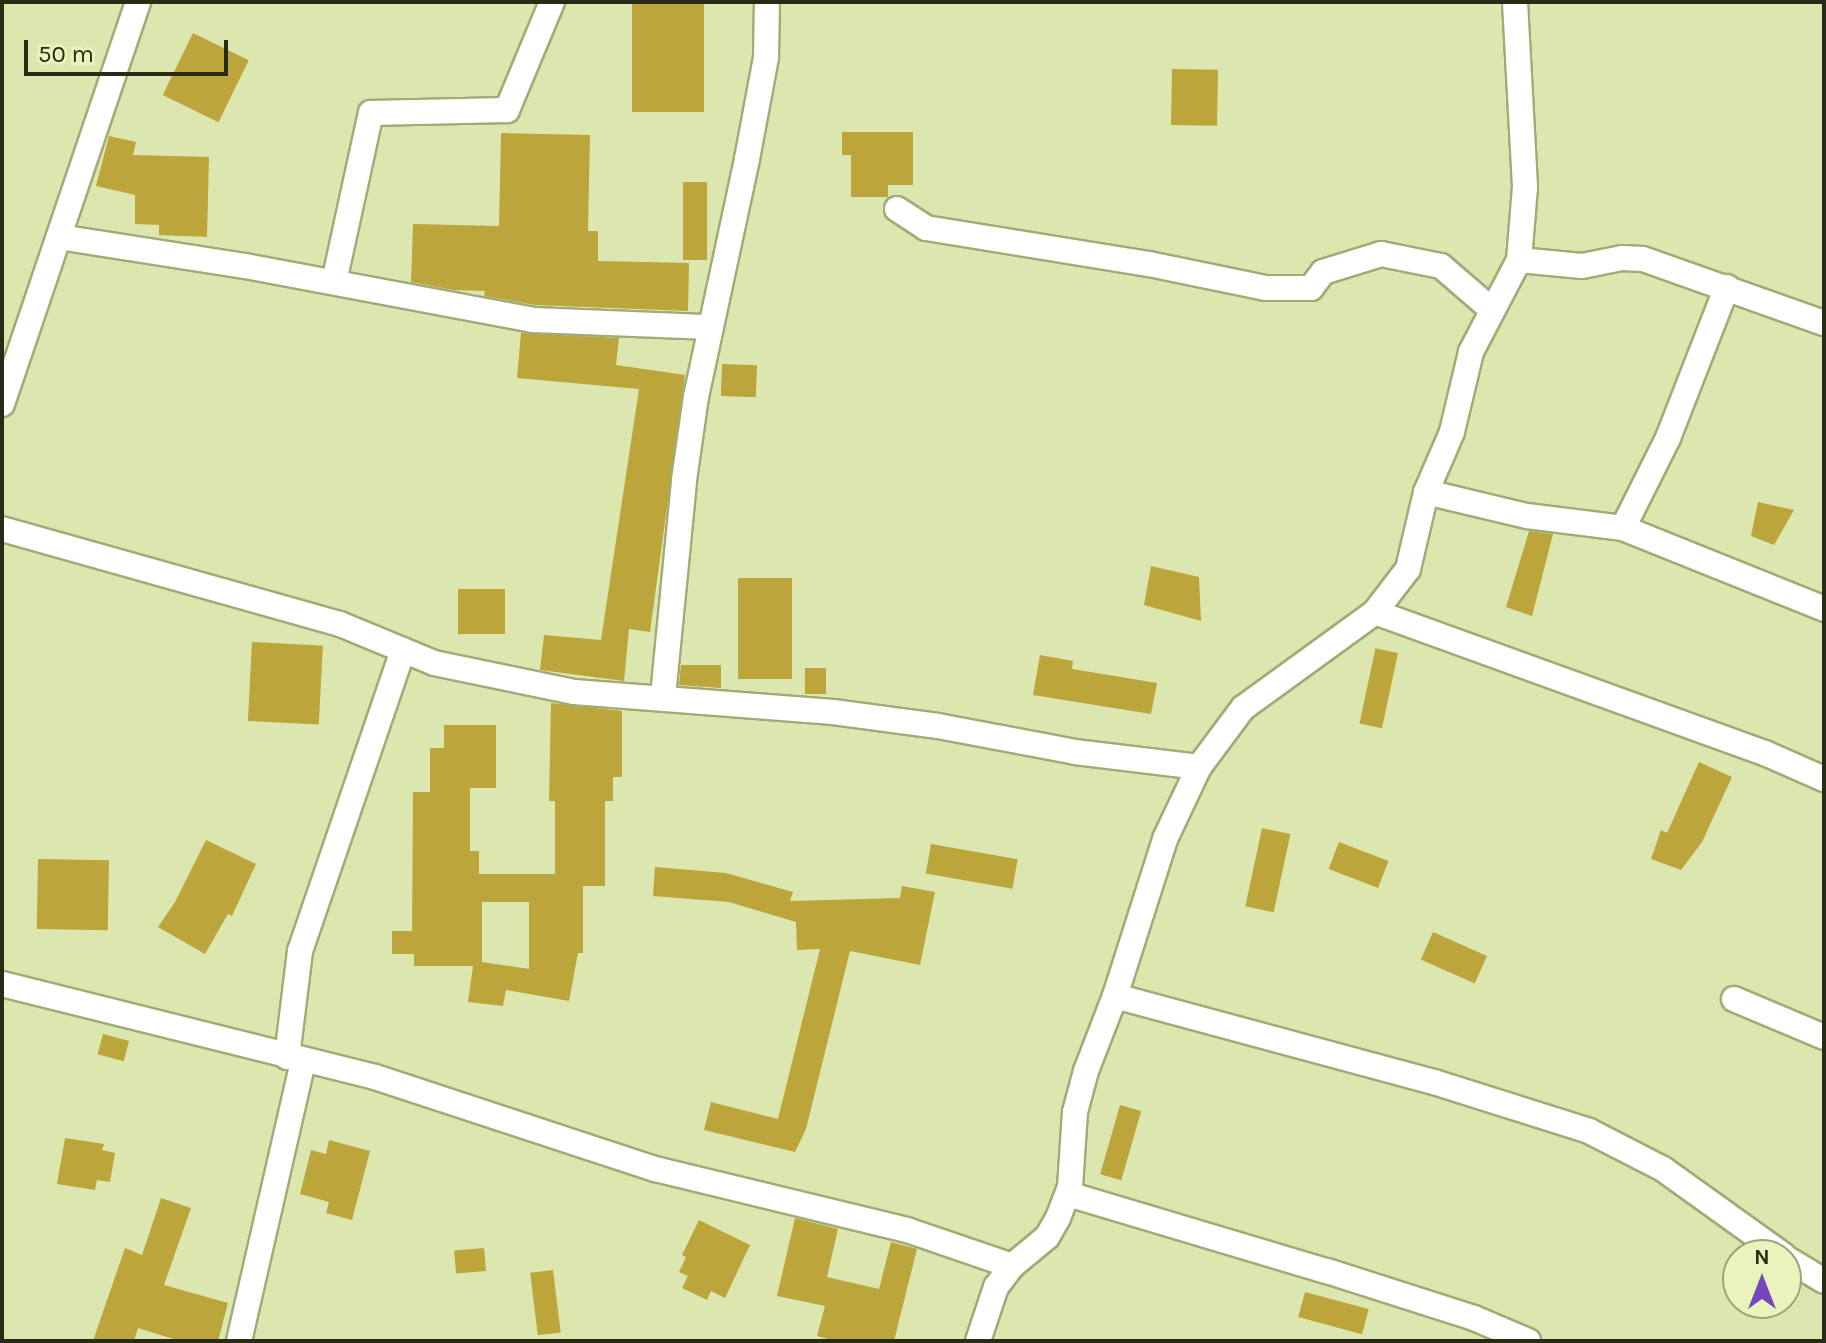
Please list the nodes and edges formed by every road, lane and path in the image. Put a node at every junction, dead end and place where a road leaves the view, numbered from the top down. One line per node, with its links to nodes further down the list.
1 (552, 2): 8 (street)
2 (767, 2): 12 (street)
3 (1515, 2): 7 (street)
4 (130, 7): 6 (street)
5 (897, 209): 10 (street)
6 (59, 237): 8 (street); 13 (street)
7 (1519, 260): 9 (street); 10 (street)
8 (334, 282): 12 (street)
9 (1727, 287): 11 (street); 15 (street)
10 (1492, 310): 14 (street)
11 (1824, 323)
12 (711, 327): 20 (street)
13 (2, 404)
14 (1426, 492): 15 (street); 18 (street)
15 (1623, 528): 17 (street)
16 (2, 529): 19 (street)
17 (1824, 609)
18 (1375, 612): 21 (street); 22 (street)
19 (403, 650): 20 (street); 27 (street)
20 (663, 696): 21 (street)
21 (1199, 767): 24 (street)
22 (1824, 779)
23 (2, 984): 27 (street)
24 (1115, 996): 28 (street); 29 (street)
25 (1734, 999): 26 (street)
26 (1824, 1037)
27 (295, 1059): 31 (street); 33 (street)
28 (1068, 1194): 31 (street); 35 (street)
29 (1760, 1239)
30 (1802, 1265): 32 (street)
31 (1012, 1266): 34 (street)
32 (1822, 1274)
33 (239, 1341)
34 (978, 1341)
35 (1528, 1341)

